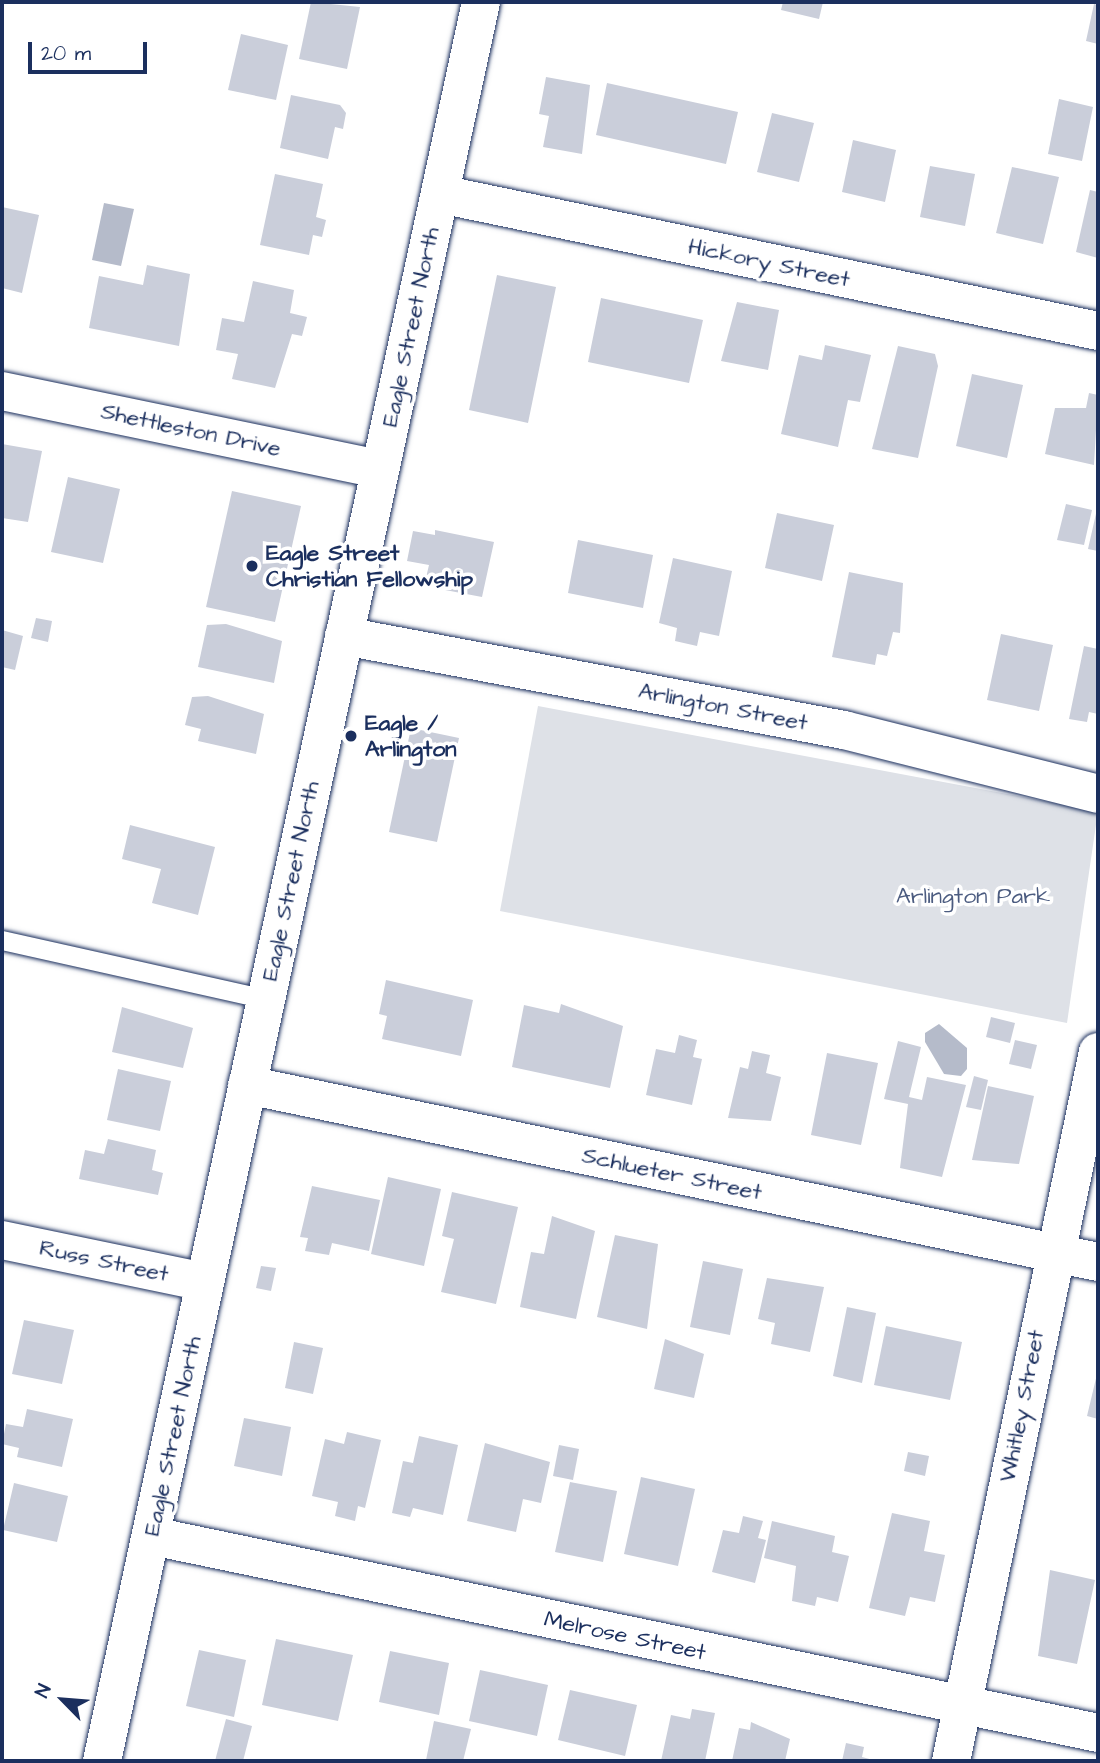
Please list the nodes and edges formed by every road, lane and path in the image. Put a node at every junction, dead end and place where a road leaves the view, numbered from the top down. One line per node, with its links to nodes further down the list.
1 (481, 2): 2 (street, Eagle Street North)
2 (440, 194): 3 (street, Hickory Street); 5 (street, Eagle Street North)
3 (1098, 331)
4 (2, 391): 5 (street, Shettleston Drive)
5 (380, 469): 6 (street, Eagle Street North)
6 (344, 636): 7 (street, Arlington Street); 9 (street, Eagle Street North)
7 (1098, 794)
8 (2, 940): 9 (lane)
9 (265, 999): 11 (street, Eagle Street North)
10 (1098, 1052): 13 (street, Whitley Street)
11 (247, 1085): 13 (street, Schlueter Street); 15 (street, Eagle Street North)
12 (2, 1240): 15 (street, Russ Street)
13 (1054, 1253): 14 (street, Schlueter Street); 17 (street, Whitley Street)
14 (1098, 1262)
15 (205, 1282): 16 (street, Eagle Street North)
16 (152, 1536): 17 (street, Melrose Street); 19 (street, Eagle Street North)
17 (962, 1707): 18 (street, Melrose Street); 20 (street, Whitley Street)
18 (1098, 1733)
19 (102, 1761)
20 (951, 1761)

